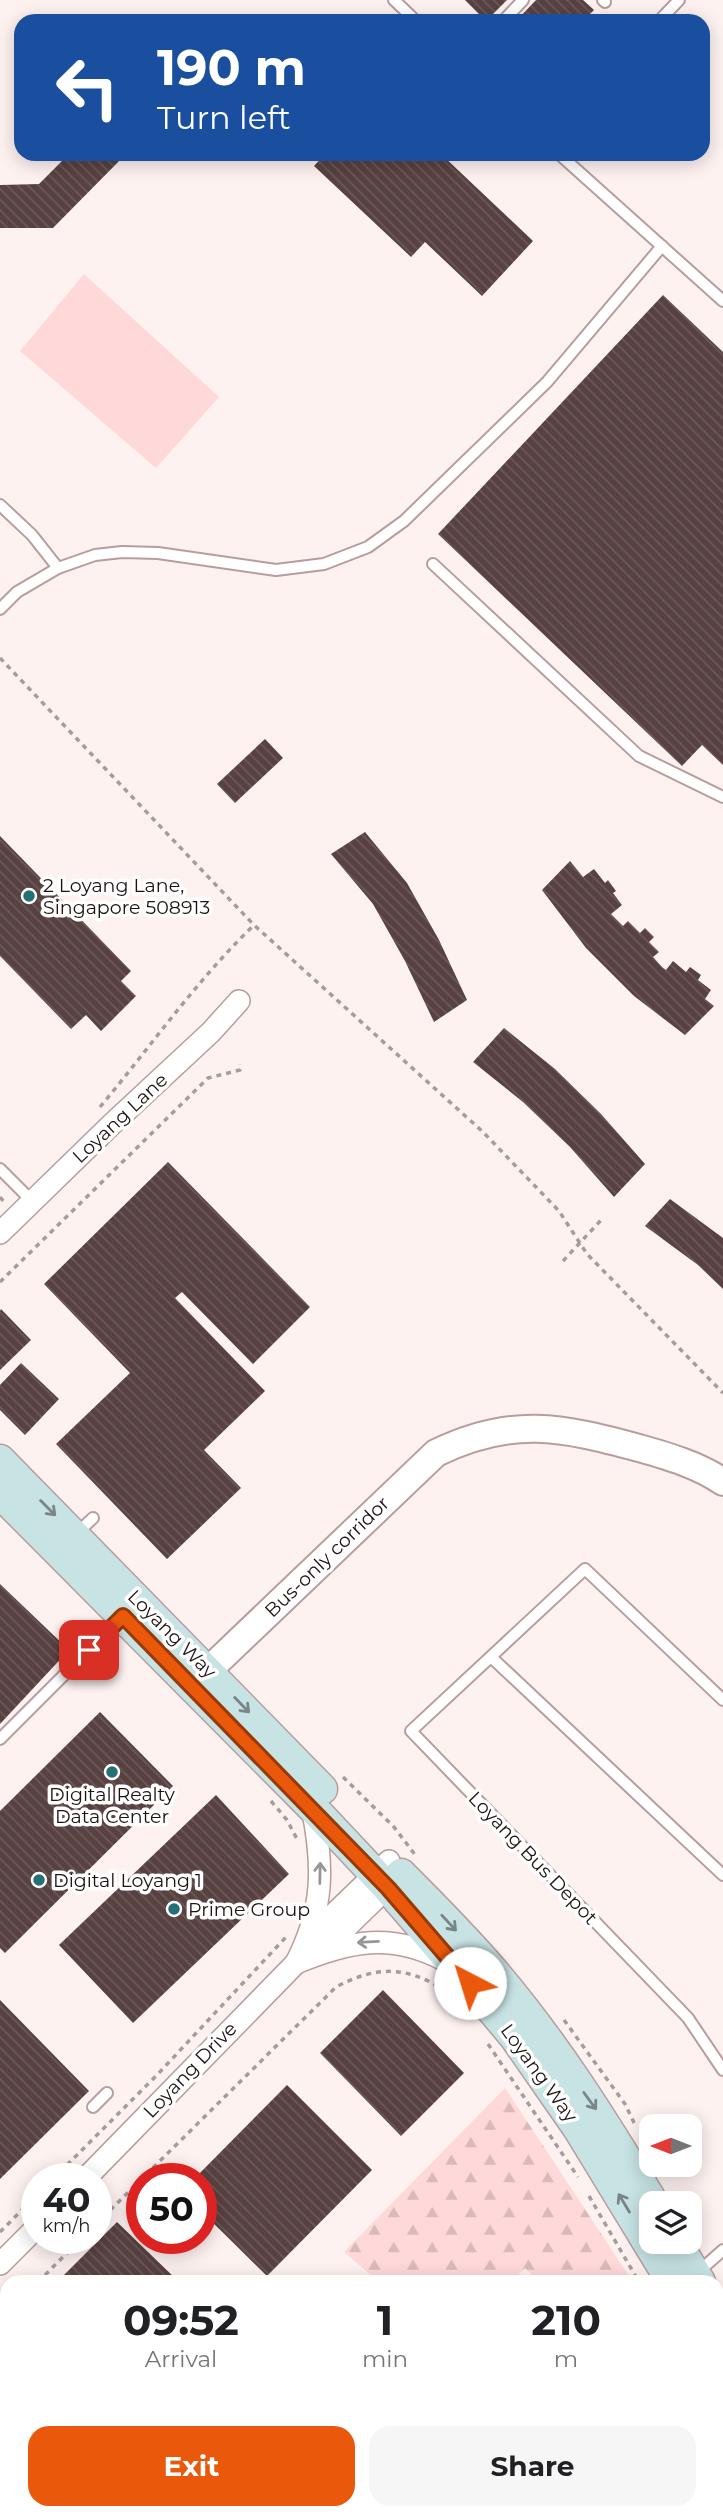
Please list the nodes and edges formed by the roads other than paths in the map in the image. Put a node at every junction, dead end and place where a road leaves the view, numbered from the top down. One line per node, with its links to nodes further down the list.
1 (394, 0): 4 (lane)
2 (523, 0): 5 (lane)
3 (679, 0): 6 (lane)
4 (409, 14)
5 (510, 14)
6 (666, 14)
7 (567, 161): 8 (lane)
8 (662, 246): 9 (lane); 12 (lane)
9 (723, 301)
10 (0, 505): 12 (lane)
11 (433, 564): 14 (lane)
12 (58, 568): 13 (lane)
13 (0, 608)
14 (723, 797)
15 (239, 1001): 17 (street, Loyang Lane)
16 (0, 1169): 17 (lane)
17 (27, 1195): 18 (street, Loyang Lane)
18 (0, 1233)
19 (0, 1460): 26 (main road, Loyang Way, one-way to 26)
20 (412, 1476): 21 (street, Bus-only corridor); 22 (street, Bus-only corridor); 25 (street, Bus-only corridor)
21 (723, 1482)
22 (723, 1489)
23 (2, 1499): 24 (main road, Loyang Way)
24 (123, 1616): 28 (main road, Loyang Way); 30 (lane)
25 (242, 1638): 26 (street); 28 (street, Bus-only corridor)
26 (177, 1639): 28 (main road, Loyang Way)
27 (491, 1657): 29 (lane, Loyang Bus Depot); 33 (lane); 36 (lane, Loyang Bus Depot)
28 (200, 1678): 31 (main road, Loyang Way); 32 (main road, Loyang Way, one-way to 32)
29 (723, 1700)
30 (0, 1739)
31 (312, 1807): 32 (main road, Loyang Way); 34 (street, one-way to 31)
32 (394, 1871): 34 (street, Loyang Drive); 35 (main road, Loyang Way); 40 (main road, Loyang Way, one-way to 40)
33 (723, 1875)
34 (315, 1945): 35 (street, Loyang Drive, one-way to 34); 39 (street, Loyang Drive)
35 (450, 1978): 45 (main road, Loyang Way, one-way to 35)
36 (723, 2070)
37 (107, 2093): 38 (lane)
38 (93, 2107)
39 (101, 2163)
40 (646, 2191)
41 (21, 2243): 44 (street)
42 (723, 2250): 47 (lane)
43 (680, 2254): 46 (main road)
44 (0, 2264)
45 (684, 2275)
46 (686, 2275)
47 (694, 2275)

